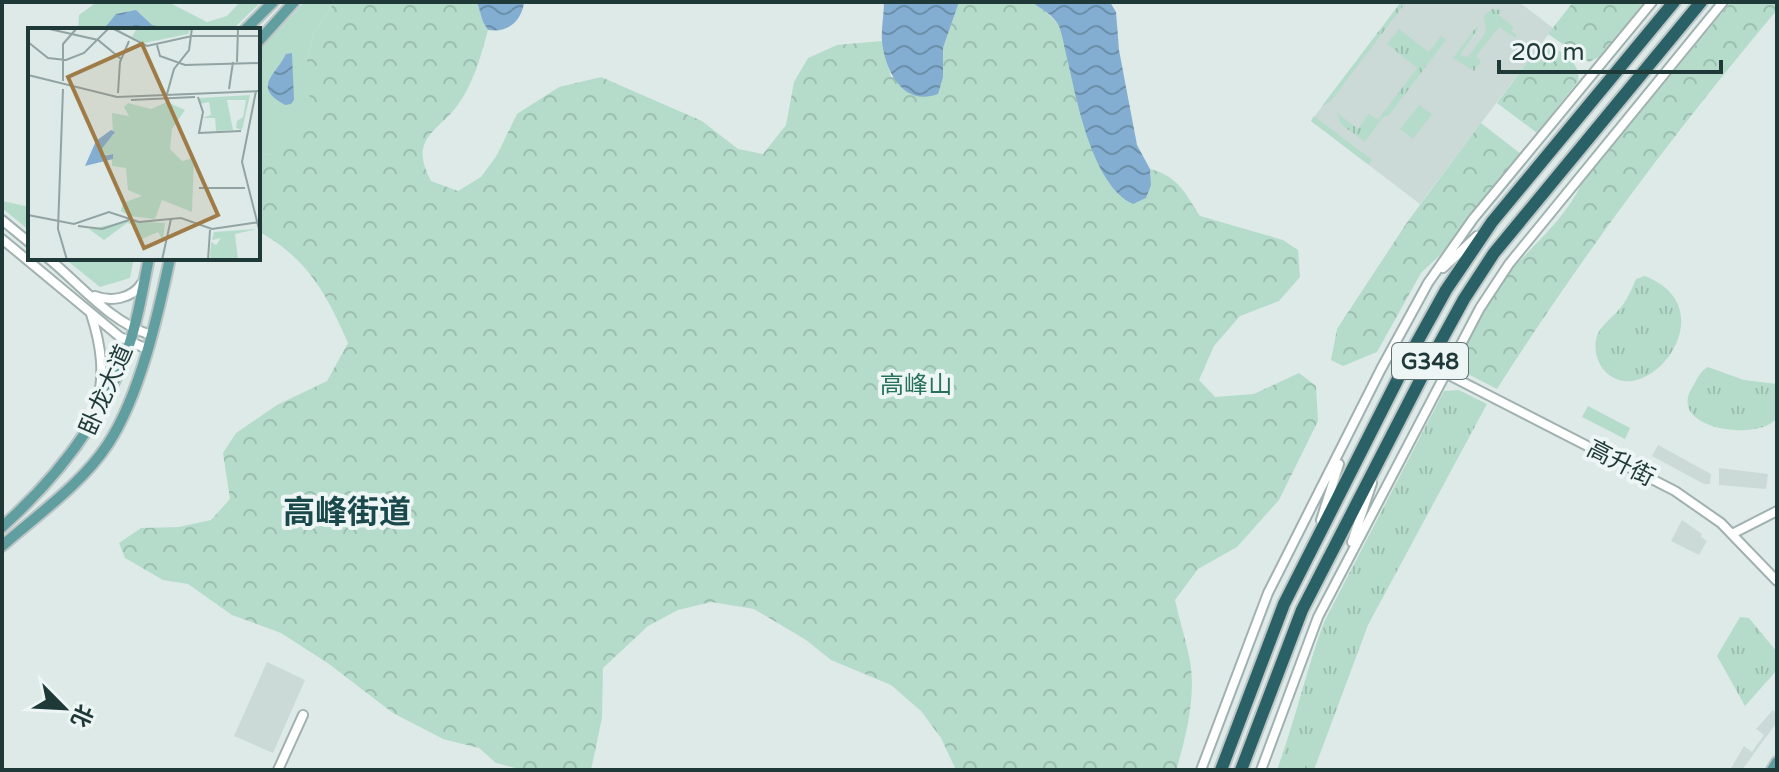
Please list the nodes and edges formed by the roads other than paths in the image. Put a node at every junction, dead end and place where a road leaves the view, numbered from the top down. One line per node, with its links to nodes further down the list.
1 (273, 2): 7 (main road)
2 (294, 2): 8 (main road)
3 (1652, 2): 17 (street)
4 (1674, 2): 10 (highway, G348)
5 (1701, 2): 30 (highway, G348)
6 (1723, 2): 25 (street)
7 (247, 28)
8 (260, 40)
9 (2, 220): 12 (street)
10 (1492, 222): 17 (street); 35 (highway, G348)
11 (2, 239): 20 (street)
12 (28, 241)
13 (50, 260): 19 (street)
14 (149, 260): 16 (main road, 卧龙大道)
15 (170, 260): 18 (main road, 卧龙大道)
16 (144, 282): 18 (main road); 19 (street); 21 (main road, 卧龙大道)
17 (1428, 283): 29 (street)
18 (164, 287): 22 (main road, 卧龙大道)
19 (88, 294): 21 (street)
20 (91, 313): 23 (street); 28 (street)
21 (134, 330): 22 (street); 23 (main road, 卧龙大道)
22 (151, 335): 24 (main road, 卧龙大道)
23 (130, 343): 24 (street); 26 (main road, 卧龙大道)
24 (147, 349): 27 (main road, 卧龙大道)
25 (1445, 373): 33 (street, 高升街); 36 (street)
26 (109, 394): 27 (main road); 28 (main road, 卧龙大道)
27 (126, 406): 34 (main road, 卧龙大道)
28 (94, 420): 32 (main road, 卧龙大道)
29 (1347, 441): 35 (street); 41 (street)
30 (1379, 462): 36 (street); 43 (highway, G348)
31 (1777, 511): 33 (street)
32 (2, 527)
33 (1732, 534): 37 (street, 高升街)
34 (2, 546)
35 (1311, 553): 42 (highway, G348)
36 (1344, 566): 44 (street)
37 (1777, 581)
38 (303, 715): 40 (street)
39 (1777, 762): 45 (main road)
40 (278, 770)
41 (1201, 770)
42 (1221, 770)
43 (1241, 770)
44 (1261, 770)
45 (1772, 770)

